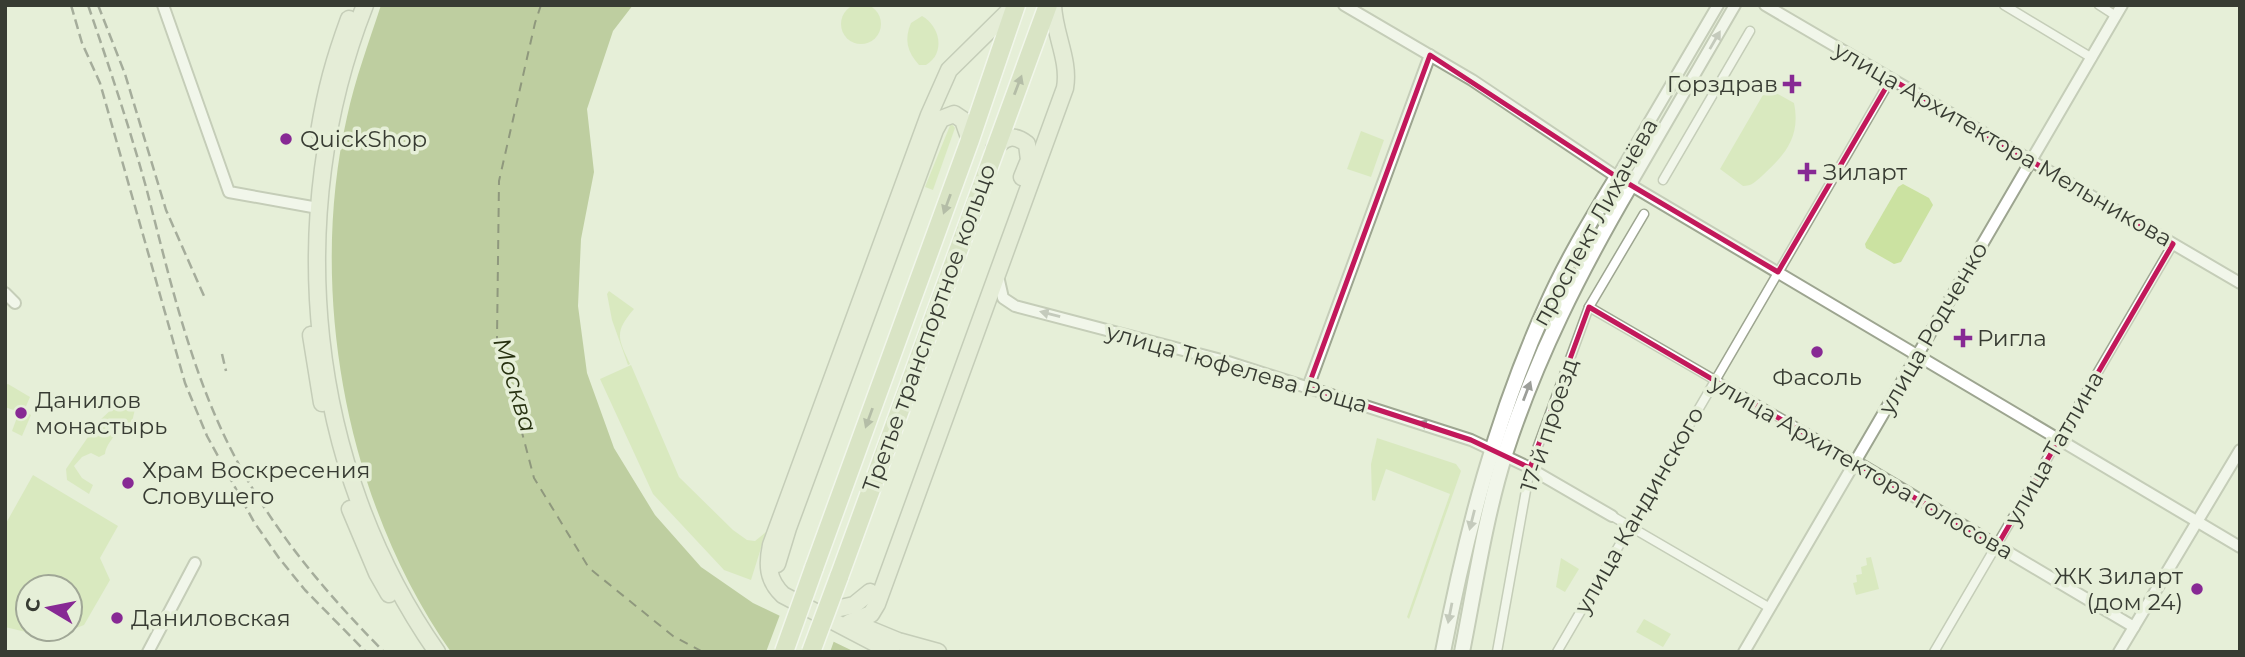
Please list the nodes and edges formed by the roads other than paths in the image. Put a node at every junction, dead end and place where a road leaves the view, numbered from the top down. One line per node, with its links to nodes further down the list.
1 (163, 5): 23 (street)
2 (354, 5): 23 (main road)
3 (365, 5): 23 (main road)
4 (1016, 5): 18 (main road, Третье транспортное кольцо); 47 (main road)
5 (1051, 5): 19 (main road, Третье транспортное кольцо, one-way to 5); 27 (main road)
6 (1344, 5): 15 (street)
7 (1718, 5): 21 (street, проспект Лихачёва)
8 (1735, 5): 21 (street, проспект Лихачёва, one-way to 8)
9 (1765, 5): 17 (street, улица Архитектора Мельникова)
10 (2004, 5): 16 (street)
11 (2099, 5): 13 (street)
12 (2122, 5): 13 (street, улица Родченко)
13 (2116, 16): 16 (street, улица Родченко)
14 (1750, 31): 22 (street)
15 (1430, 55): 21 (street); 34 (street)
16 (2092, 58): 20 (street, улица Родченко)
17 (1891, 79): 20 (street, улица Архитектора Мельникова); 26 (street, улица Кандинского)
18 (970, 140): 47 (main road); 53 (main road, Третье транспортное кольцо, one-way to 53, bridge)
19 (994, 149): 47 (main road); 54 (main road, Третье транспортное кольцо, bridge)
20 (2031, 161): 25 (street, улица Архитектора Мельникова); 32 (street, улица Родченко)
21 (1624, 180): 26 (street); 37 (street, проспект Лихачёва)
22 (1663, 180)
23 (313, 208): 51 (main road); 52 (main road)
24 (1644, 214): 31 (street, 17-й проезд)
25 (2174, 244): 28 (street, улица Архитектора Мельникова); 35 (street, улица Татлина)
26 (1778, 272): 32 (street); 33 (street, улица Кандинского)
27 (998, 275): 34 (street, улица Тюфелева Роща, one-way to 27); 47 (main road)
28 (2240, 283)
29 (5, 293): 30 (street)
30 (15, 303)
31 (1589, 307): 33 (street, улица Архитектора Голосова); 39 (street, 17-й проезд)
32 (1918, 355): 35 (street); 38 (street, улица Родченко)
33 (1715, 380): 38 (street, улица Архитектора Голосова); 42 (street, улица Кандинского)
34 (1308, 387): 37 (street, улица Тюфелева Роща, one-way to 34)
35 (2060, 440): 41 (street); 43 (street, улица Татлина)
36 (2240, 450): 41 (street)
37 (1498, 452): 39 (street, улица Тюфелева Роща); 56 (street, проспект Лихачёва, one-way to 56); 57 (street, проспект Лихачёва)
38 (1856, 463): 43 (street, улица Архитектора Голосова); 46 (street, улица Родченко)
39 (1530, 468): 40 (street, улица Тюфелева Роща); 58 (street, 17-й проезд)
40 (1612, 516): 42 (street)
41 (2197, 522): 44 (street); 48 (street)
42 (1630, 526): 46 (street); 59 (street, улица Кандинского)
43 (1997, 546): 48 (street, улица Архитектора Голосова); 61 (street, улица Татлина)
44 (2240, 547)
45 (195, 563): 50 (street)
46 (1770, 608): 60 (street, улица Родченко)
47 (859, 614): 49 (main road); 49 (main road); 49 (main road)
48 (2134, 628): 62 (street)
49 (890, 647): 55 (main road)
50 (148, 652)
51 (425, 652)
52 (437, 652)
53 (784, 652)
54 (811, 652)
55 (937, 652)
56 (1443, 652)
57 (1462, 652)
58 (1497, 652)
59 (1557, 652)
60 (1744, 652)
61 (1934, 652)
62 (2119, 652)

